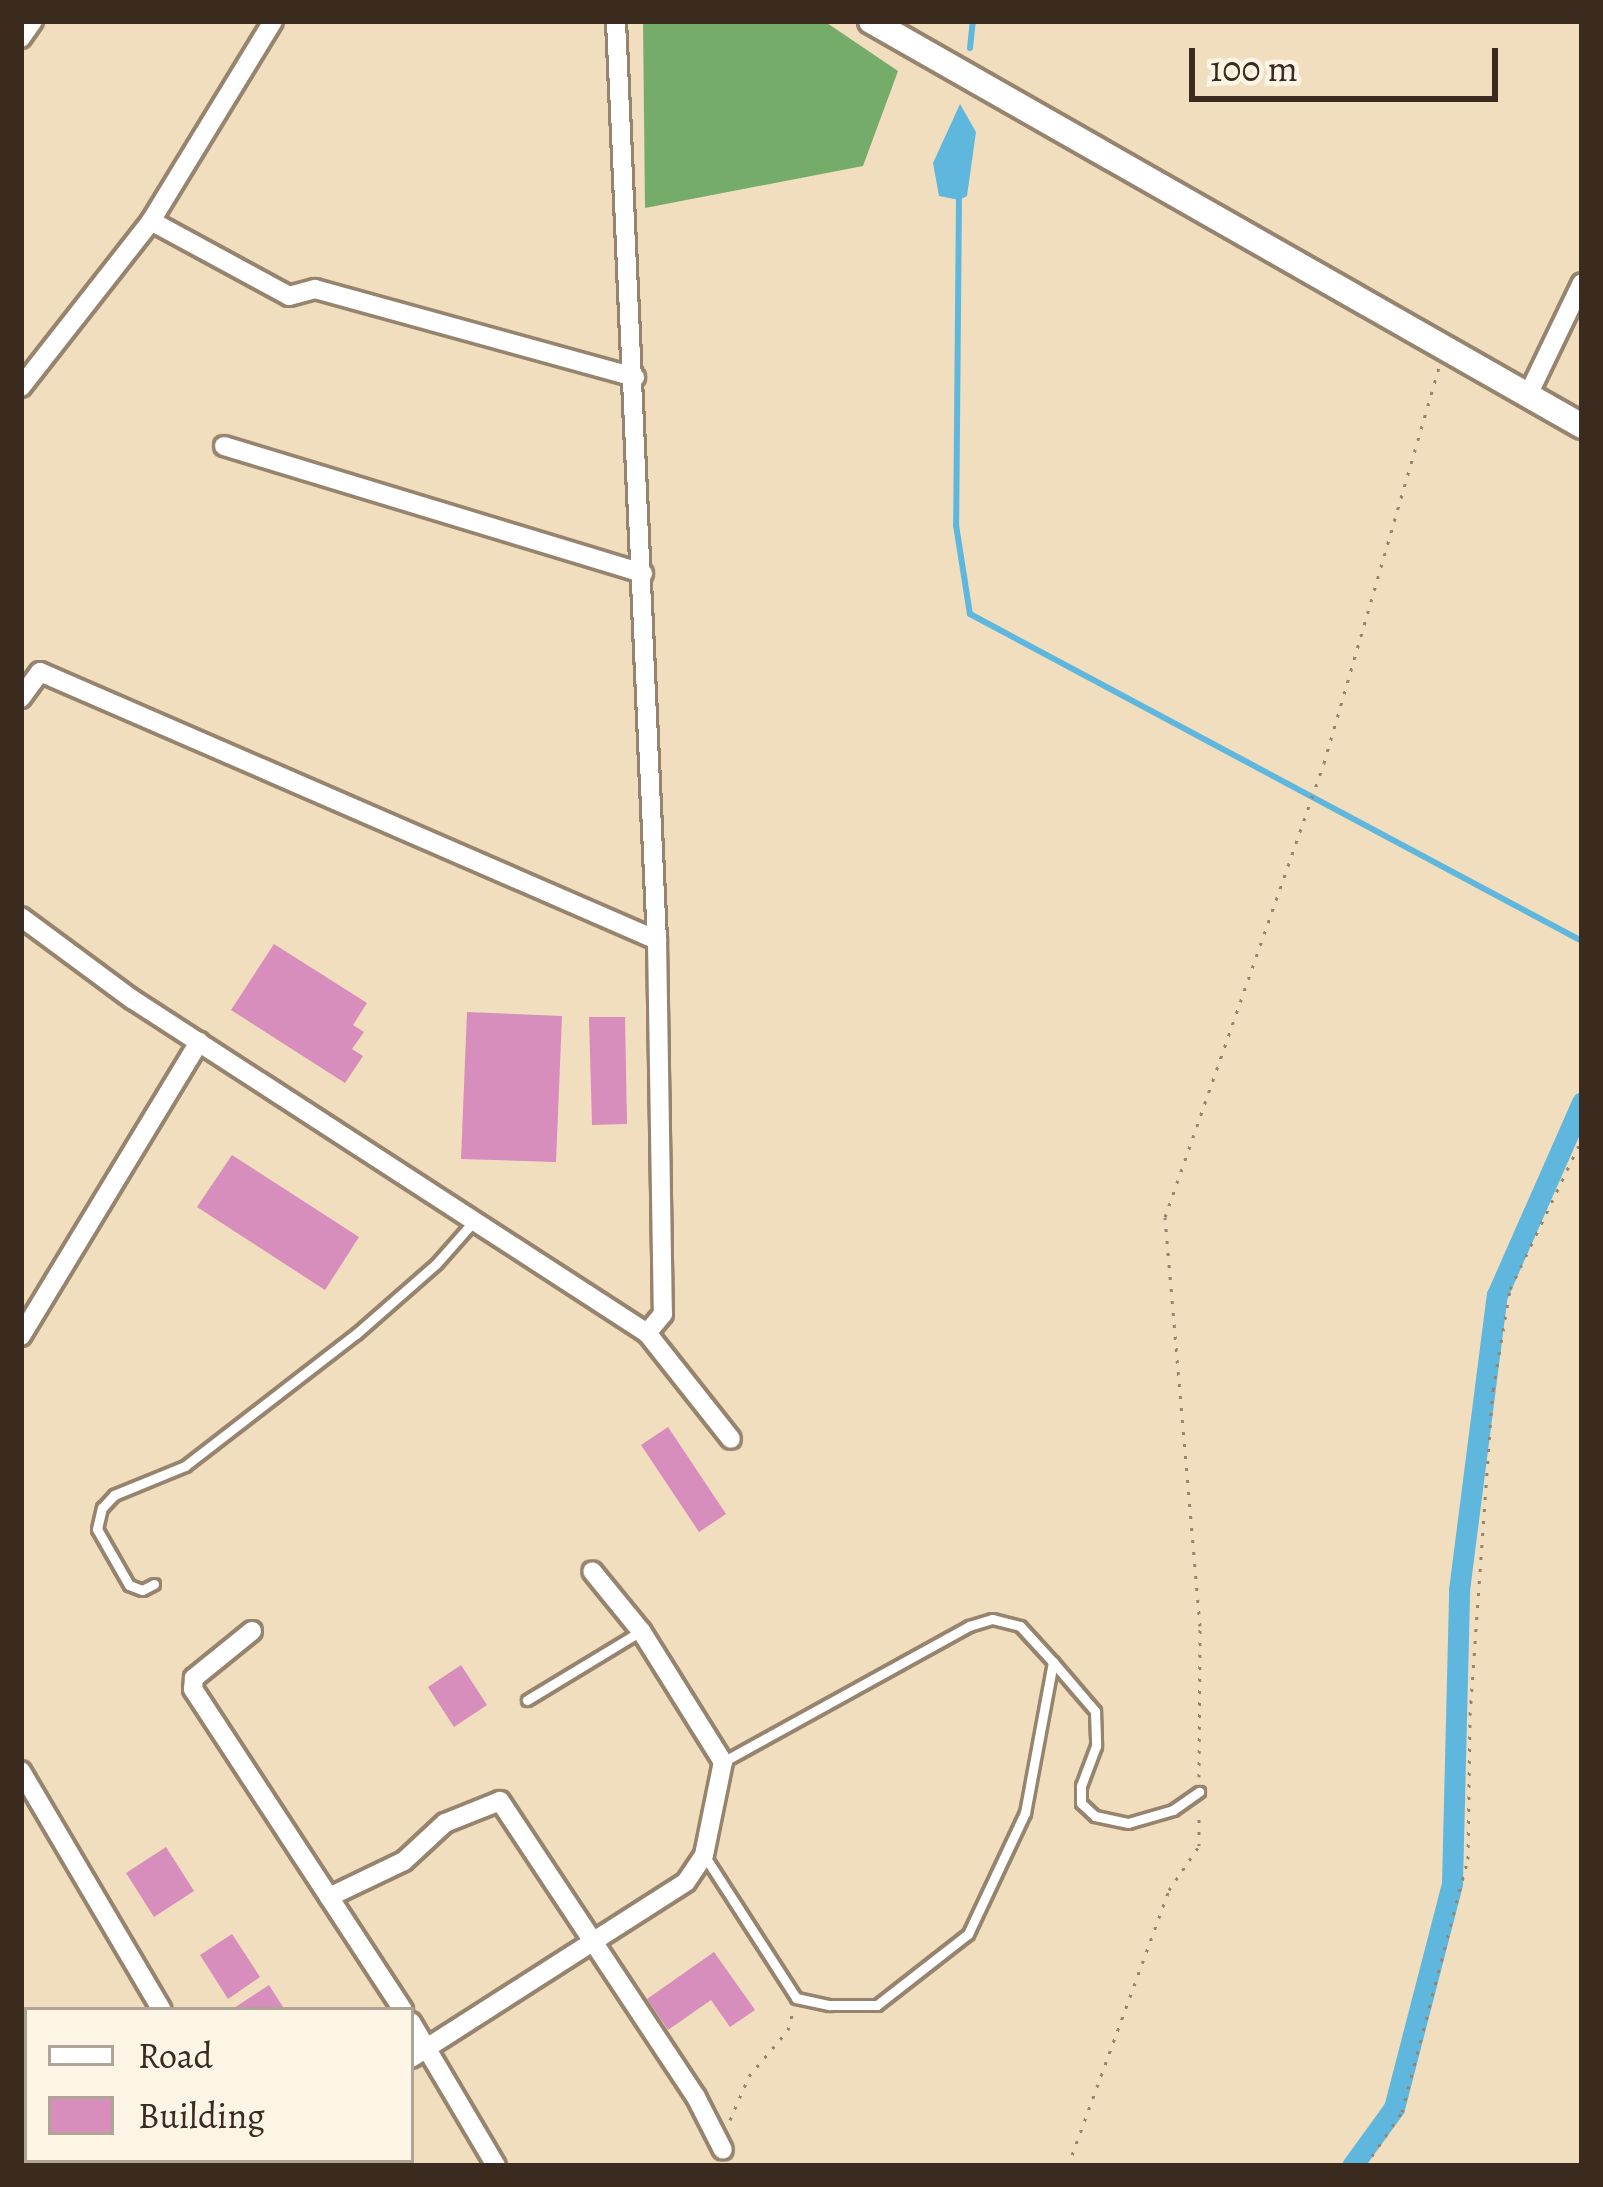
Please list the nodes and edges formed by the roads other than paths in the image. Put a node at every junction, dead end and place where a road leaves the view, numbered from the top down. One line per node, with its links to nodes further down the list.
1 (33, 21): 5 (street)
2 (274, 21): 6 (street)
3 (616, 21): 8 (street)
4 (871, 21): 10 (street)
5 (21, 38)
6 (151, 221): 8 (street); 9 (street)
7 (1582, 283): 10 (street)
8 (635, 377): 13 (street)
9 (21, 387)
10 (1528, 395): 11 (street)
11 (1582, 426)
12 (224, 446): 13 (street)
13 (643, 573): 16 (street)
14 (21, 698): 16 (street)
15 (21, 917): 17 (street)
16 (657, 940): 19 (street)
17 (199, 1042): 18 (street); 20 (street)
18 (474, 1221): 19 (street); 23 (lane)
19 (647, 1333): 21 (street)
20 (21, 1336)
21 (731, 1438)
22 (592, 1571): 25 (street)
23 (154, 1584)
24 (253, 1631): 32 (street)
25 (641, 1631): 27 (lane); 28 (street)
26 (1053, 1662): 28 (lane); 30 (lane); 31 (lane)
27 (527, 1700)
28 (723, 1762): 31 (street)
29 (21, 1771): 34 (street)
30 (1199, 1792)
31 (704, 1855): 33 (street)
32 (329, 1897): 33 (street); 35 (street)
33 (593, 1941): 36 (street); 37 (street)
34 (160, 2007)
35 (402, 2007)
36 (420, 2053): 38 (street)
37 (723, 2150)
38 (496, 2166)

